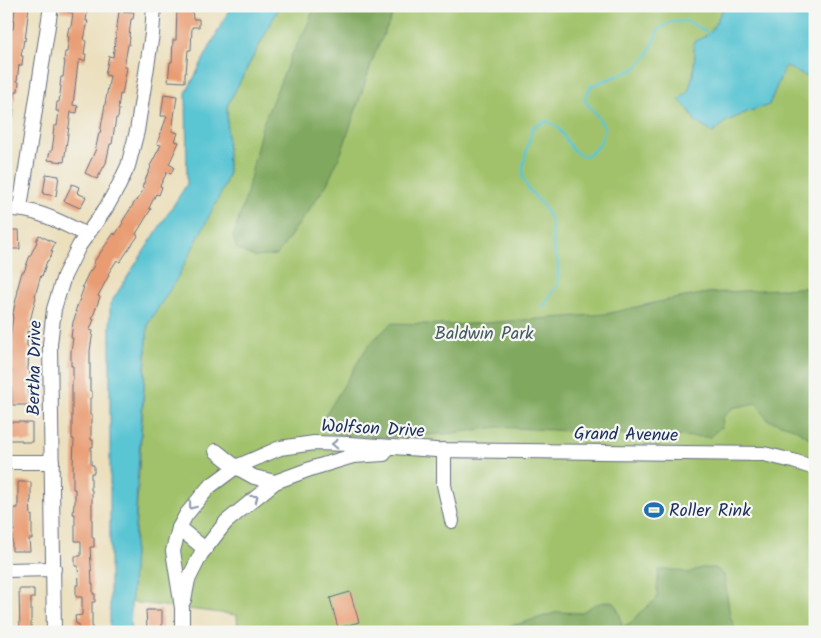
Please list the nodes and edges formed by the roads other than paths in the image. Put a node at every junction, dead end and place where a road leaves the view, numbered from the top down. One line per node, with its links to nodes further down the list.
1 (51, 6): 3 (street)
2 (154, 6): 4 (street, Bertha Drive)
3 (13, 209): 4 (street)
4 (87, 235): 8 (street, Bertha Drive)
5 (440, 450): 9 (street, Wolfson Drive, one-way to 9); 10 (street, Grand Avenue); 11 (street, Wolfson Drive); 12 (street)
6 (216, 451): 9 (street)
7 (6, 462): 8 (street)
8 (52, 462): 16 (street, Bertha Drive)
9 (236, 467): 11 (street); 13 (street, Wolfson Drive, one-way to 13)
10 (815, 468)
11 (275, 482): 14 (street, Wolfson Drive, one-way to 11)
12 (452, 522)
13 (179, 528): 14 (street); 17 (street, Wolfson Drive)
14 (205, 549): 17 (street, Wolfson Drive)
15 (6, 570): 16 (street)
16 (54, 570): 18 (street, Bertha Drive)
17 (182, 608): 19 (street, Wolfson Drive)
18 (54, 632)
19 (182, 632)

